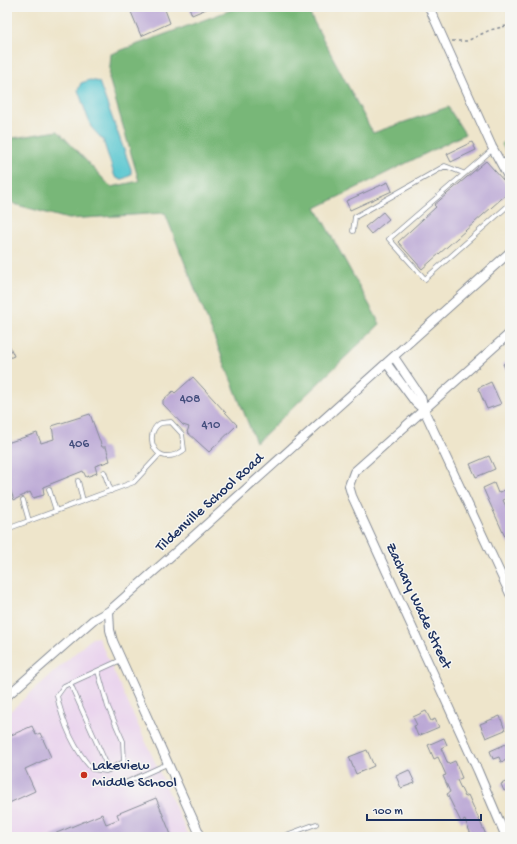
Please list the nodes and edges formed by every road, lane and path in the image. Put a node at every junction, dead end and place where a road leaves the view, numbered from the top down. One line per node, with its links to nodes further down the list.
1 (429, 7): 4 (street)
2 (510, 25): 3 (path)
3 (448, 42)
4 (492, 148): 6 (street); 7 (lane)
5 (510, 158): 6 (lane)
6 (500, 164): 8 (street)
7 (463, 173): 9 (lane); 10 (lane)
8 (510, 180)
9 (510, 204)
10 (353, 231)
11 (510, 252): 13 (street, Tildenville School Road)
12 (510, 333): 15 (street, Zachary Wade Street)
13 (394, 357): 14 (street, Tildenville School Road); 15 (street)
14 (387, 364): 15 (street); 27 (street, Tildenville School Road)
15 (424, 410): 26 (street); 38 (street, Zachary Wade Street)
16 (159, 454): 16 (lane); 20 (lane)
17 (104, 472): 20 (lane)
18 (78, 481): 22 (lane)
19 (49, 488): 23 (lane)
20 (111, 491): 22 (lane)
21 (23, 500): 24 (lane)
22 (83, 501): 23 (lane)
23 (56, 511): 24 (lane)
24 (29, 521): 25 (lane)
25 (7, 529)
26 (510, 594)
27 (109, 611): 28 (street); 31 (street, Tildenville School Road)
28 (121, 660): 29 (lane); 32 (street)
29 (98, 671): 30 (lane); 33 (lane)
30 (70, 683): 33 (lane); 33 (lane)
31 (7, 696)
32 (167, 764): 34 (lane); 36 (street)
33 (108, 770)
34 (125, 783)
35 (316, 824): 37 (lane)
36 (201, 837)
37 (281, 837)
38 (506, 837)

